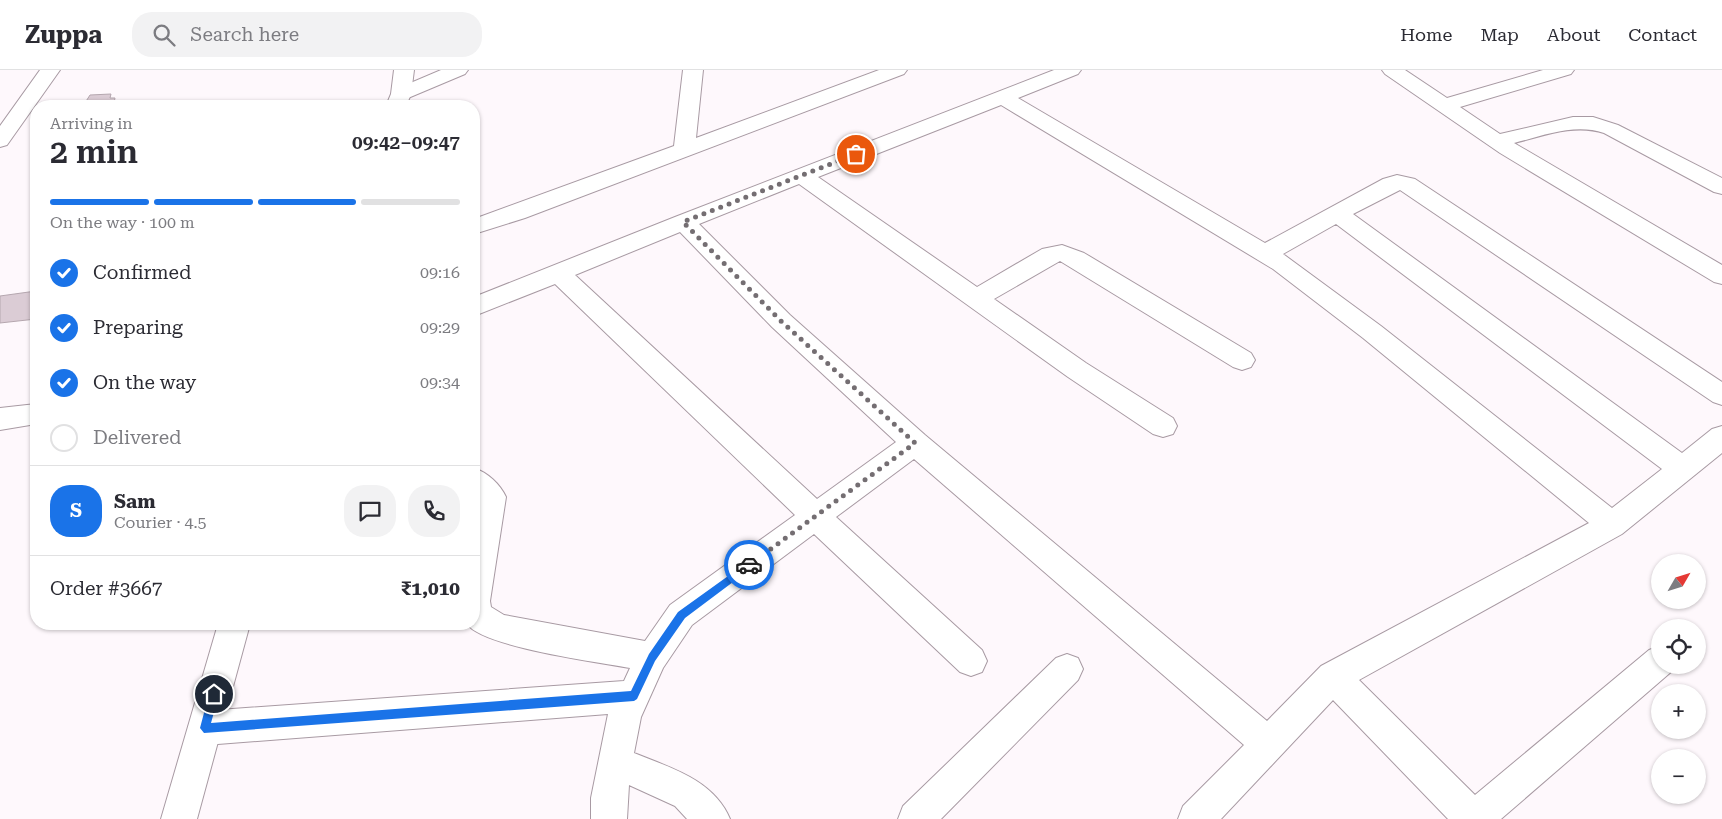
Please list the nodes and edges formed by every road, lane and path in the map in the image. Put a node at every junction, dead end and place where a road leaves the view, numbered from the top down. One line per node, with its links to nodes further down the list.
1 (50, 70): 12 (street)
2 (404, 70): 10 (street)
3 (458, 70): 10 (street)
4 (693, 70): 14 (street)
5 (897, 70): 14 (street)
6 (1070, 70): 9 (street)
7 (1392, 70): 11 (street)
8 (1564, 70): 11 (street)
9 (1002, 97): 15 (street); 20 (street)
10 (398, 100)
11 (1444, 105): 13 (street)
12 (0, 141)
13 (1496, 141): 16 (street); 22 (street)
14 (684, 150): 19 (street)
15 (802, 176): 18 (street); 23 (street)
16 (1722, 187)
17 (1338, 214): 20 (street); 26 (street); 32 (street)
18 (683, 222): 21 (street); 31 (street)
19 (480, 225)
20 (1266, 254): 35 (street)
21 (558, 273): 24 (street); 34 (street)
22 (1722, 276)
23 (976, 299): 25 (street); 29 (street)
24 (480, 305)
25 (1242, 360)
26 (1722, 395)
27 (30, 415): 28 (street)
28 (0, 419)
29 (1163, 426)
30 (1722, 437): 32 (street)
31 (915, 443): 34 (street); 46 (street)
32 (1682, 469): 35 (street)
33 (480, 486): 36 (street)
34 (815, 516): 39 (street); 40 (street)
35 (1612, 525): 43 (street)
36 (480, 566)
37 (480, 617): 39 (street)
38 (232, 630): 45 (street)
39 (652, 657): 44 (street)
40 (971, 661)
41 (1067, 669): 51 (street)
42 (1651, 669): 53 (street)
43 (1334, 676): 46 (street); 53 (street)
44 (634, 696): 45 (street); 47 (street)
45 (204, 728): 48 (street)
46 (1268, 744): 52 (street)
47 (616, 763): 49 (street); 50 (street)
48 (179, 819)
49 (609, 819)
50 (712, 819)
51 (916, 819)
52 (1196, 819)
53 (1473, 819)

